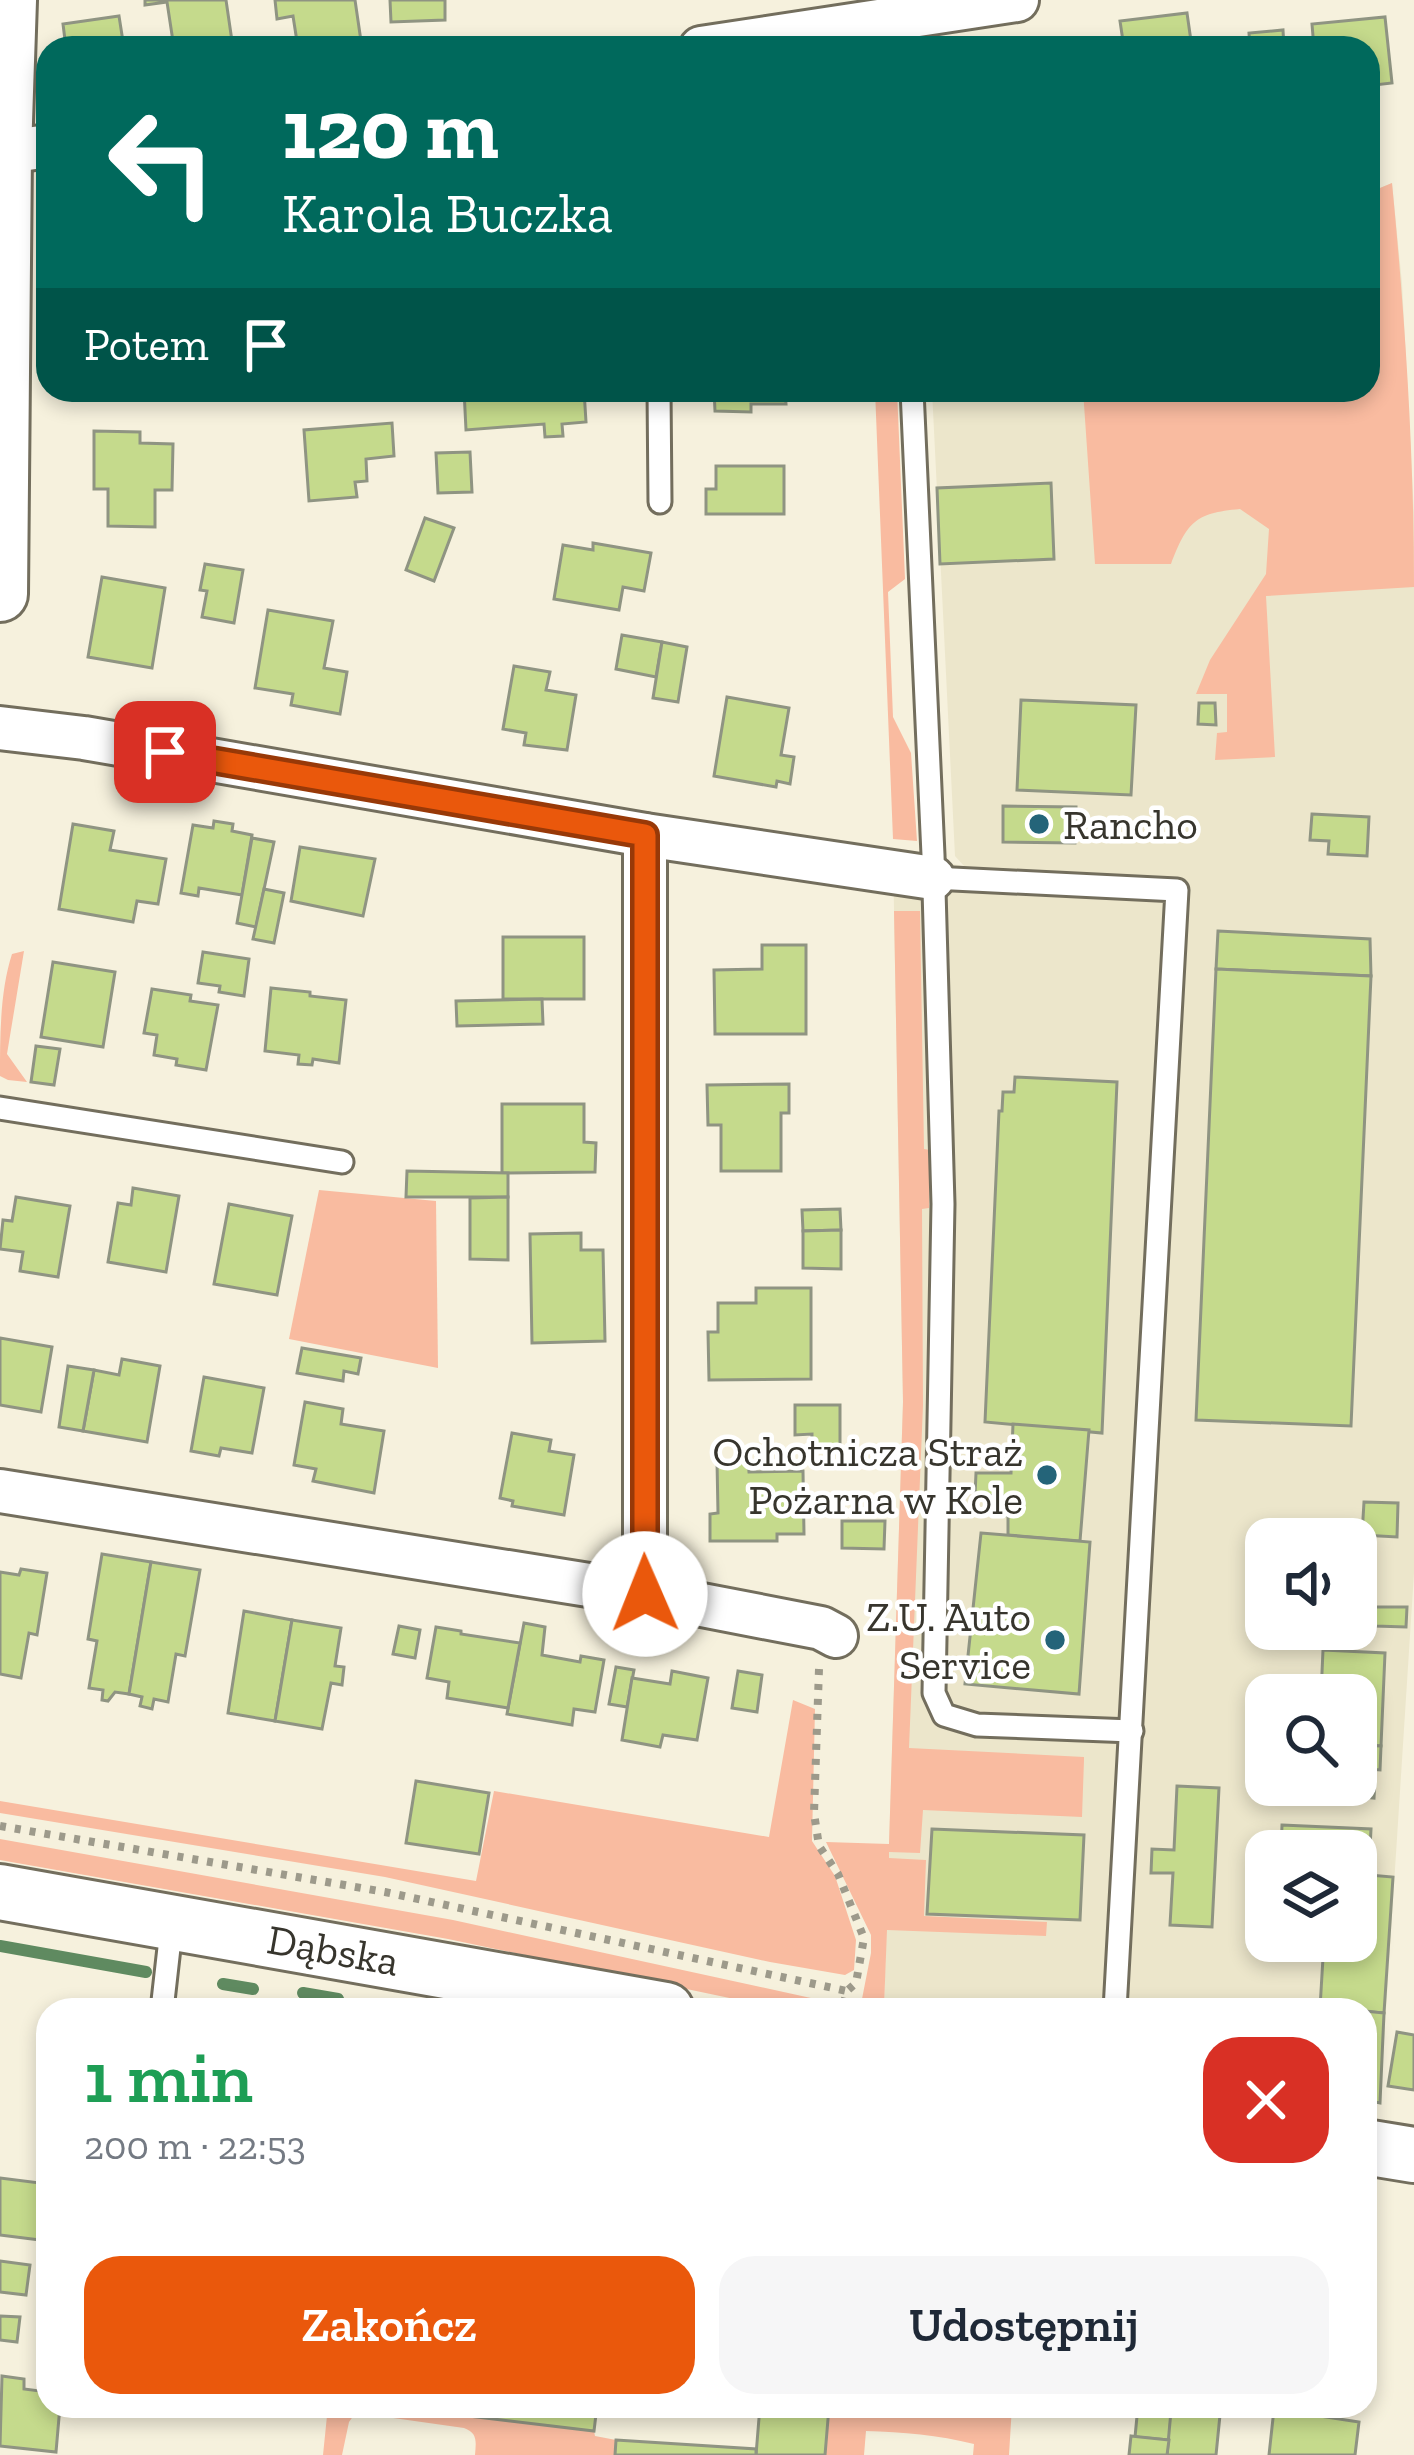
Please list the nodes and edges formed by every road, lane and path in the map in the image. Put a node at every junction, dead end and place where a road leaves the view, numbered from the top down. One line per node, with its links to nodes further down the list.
1 (9, 0): 5 (street)
2 (1017, 0): 3 (street)
3 (896, 33): 4 (street)
4 (857, 36)
5 (17, 150): 9 (street)
6 (658, 402): 8 (lane)
7 (913, 402): 12 (lane)
8 (660, 502)
9 (0, 594)
10 (0, 728): 11 (street)
11 (645, 835): 12 (street); 16 (street)
12 (933, 878): 18 (lane); 18 (lane)
13 (0, 1108): 14 (lane)
14 (342, 1162)
15 (0, 1491): 16 (street)
16 (645, 1594): 17 (street)
17 (828, 1632): 22 (path)
18 (1132, 1731): 26 (lane)
19 (0, 1826): 22 (path)
20 (0, 1892): 21 (street, Dąbska)
21 (172, 1921): 23 (lane); 24 (street, Dąbska)
22 (847, 1991): 25 (path)
23 (163, 1998)
24 (600, 1998)
25 (845, 1998)
26 (1116, 1998)
27 (1377, 2149): 28 (street)
28 (1414, 2155)

